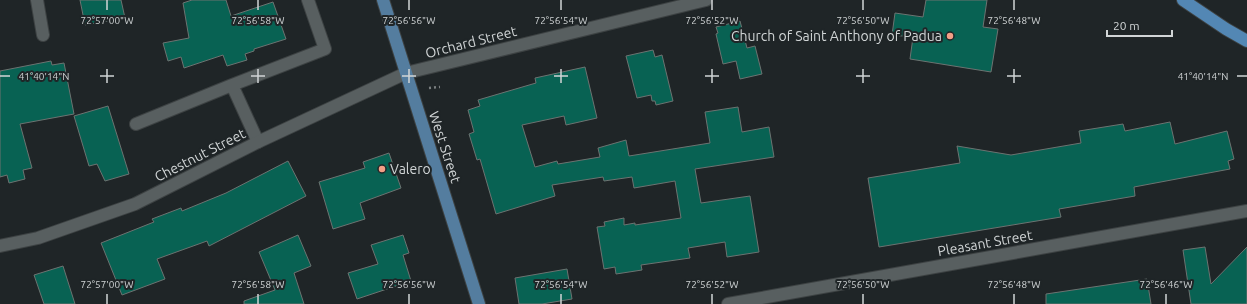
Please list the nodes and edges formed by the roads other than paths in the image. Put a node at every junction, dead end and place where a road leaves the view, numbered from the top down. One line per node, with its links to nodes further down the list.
1 (37, 0): 6 (street)
2 (308, 0): 9 (street)
3 (383, 0): 8 (main road, West Street)
4 (706, 0): 8 (street, Orchard Street)
5 (1183, 0): 7 (highway)
6 (43, 34)
7 (1247, 41)
8 (406, 73): 11 (street, Chestnut Street); 14 (main road, West Street)
9 (232, 85): 10 (street); 11 (street)
10 (136, 124)
11 (258, 142): 13 (street, Chestnut Street)
12 (1247, 211): 15 (street, Pleasant Street)
13 (0, 246)
14 (479, 304)
15 (728, 304)

